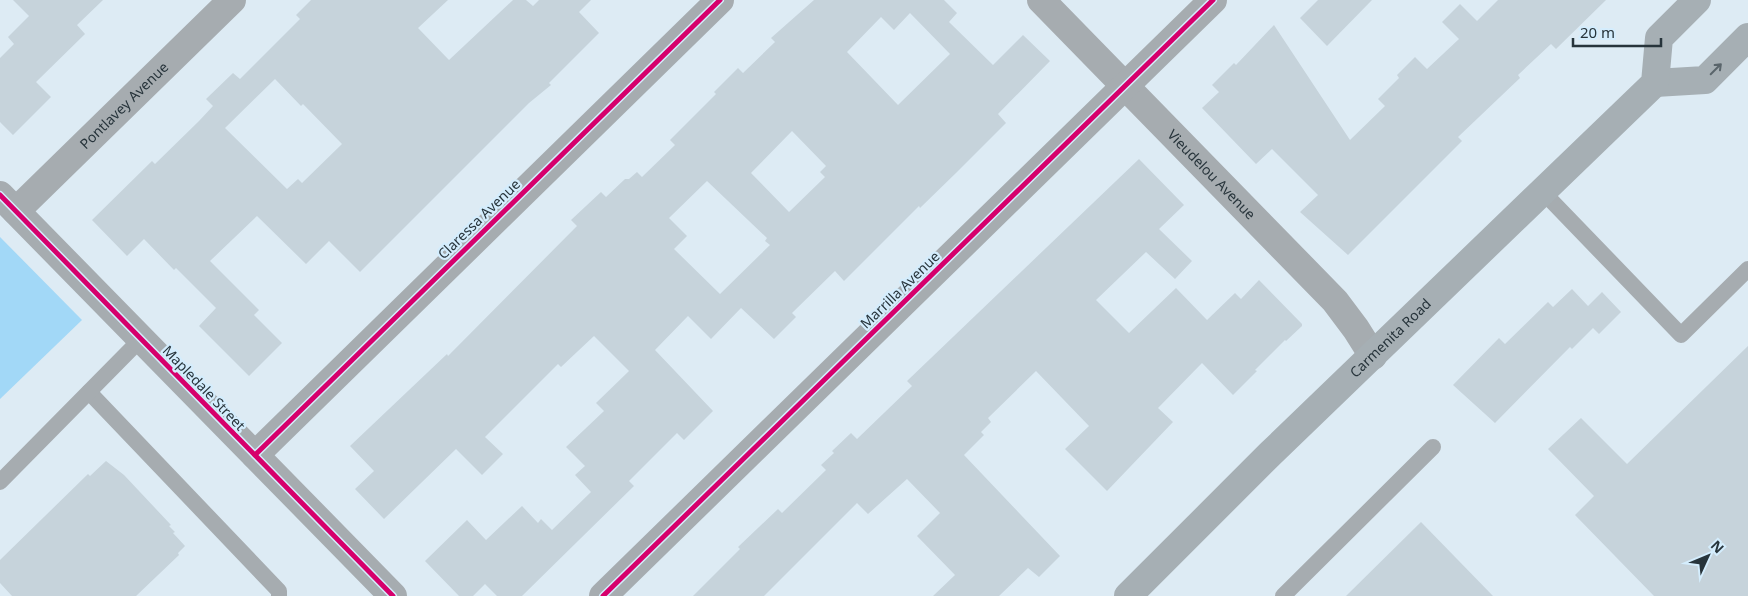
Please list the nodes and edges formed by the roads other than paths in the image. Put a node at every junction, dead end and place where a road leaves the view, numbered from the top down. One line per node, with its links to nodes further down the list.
1 (232, 0): 10 (street, Pontlavey Avenue)
2 (720, 0): 16 (street, Claressa Avenue)
3 (1041, 0): 8 (street, Vieudelou Avenue)
4 (1213, 0): 8 (street, Marrilla Avenue)
5 (1697, 0): 7 (main road)
6 (1748, 37): 7 (main road, one-way to 6)
7 (1655, 83): 9 (main road, Carmenita Road)
8 (1125, 86): 13 (street, Vieudelou Avenue); 20 (street, Marrilla Avenue)
9 (1543, 192): 11 (lane); 13 (main road, Carmenita Road)
10 (8, 203): 12 (street, Mapledale Street)
11 (1748, 269)
12 (141, 339): 14 (lane); 16 (street, Mapledale Street)
13 (1373, 356): 21 (main road, Carmenita Road)
14 (90, 392): 17 (lane); 18 (lane)
15 (1433, 448): 22 (lane)
16 (254, 455): 19 (street, Mapledale Street)
17 (0, 482)
18 (279, 596)
19 (392, 596)
20 (603, 596)
21 (1128, 596)
22 (1282, 596)

